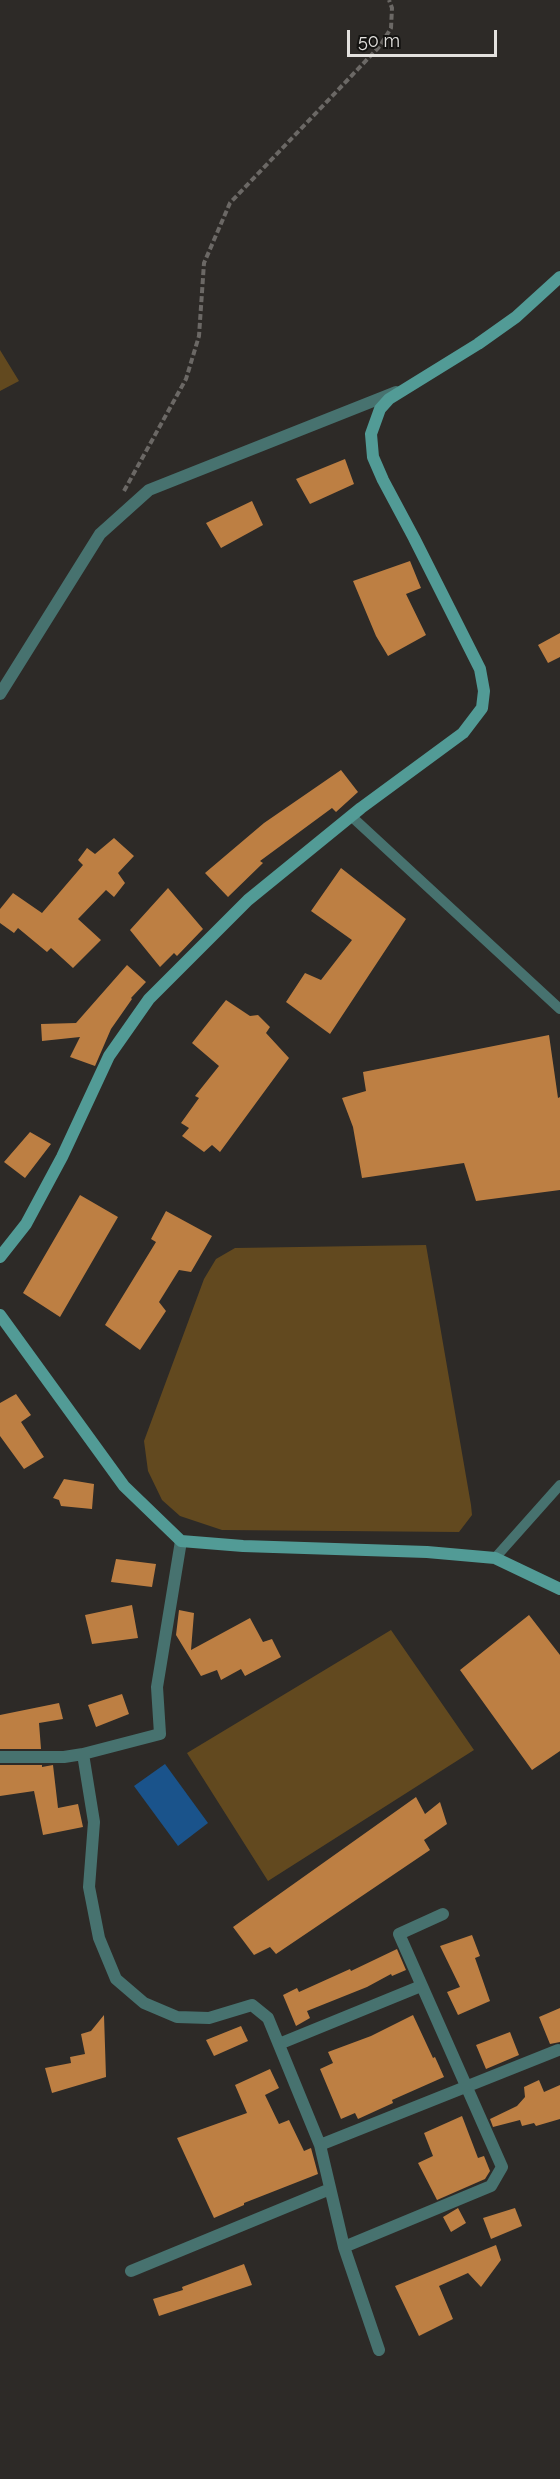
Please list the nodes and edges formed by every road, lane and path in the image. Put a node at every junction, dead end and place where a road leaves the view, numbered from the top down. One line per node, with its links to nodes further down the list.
1 (389, 0): 4 (path)
2 (560, 277): 3 (street)
3 (406, 388): 5 (street); 6 (street)
4 (123, 492)
5 (0, 694)
6 (351, 816): 7 (lane); 8 (street)
7 (560, 1009)
8 (0, 1257)
9 (0, 1316): 11 (street)
10 (560, 1485): 12 (lane)
11 (181, 1541): 12 (street); 14 (street)
12 (495, 1558): 13 (street)
13 (560, 1589)
14 (83, 1754): 15 (street); 18 (street)
15 (0, 1757)
16 (443, 1914): 17 (street)
17 (421, 1986): 18 (street); 20 (street)
18 (279, 2044): 21 (street)
19 (558, 2050): 20 (street)
20 (465, 2087): 21 (street); 23 (street)
21 (320, 2145): 22 (street)
22 (330, 2189): 23 (street); 24 (street)
23 (344, 2247): 25 (street)
24 (131, 2271)
25 (379, 2350)

